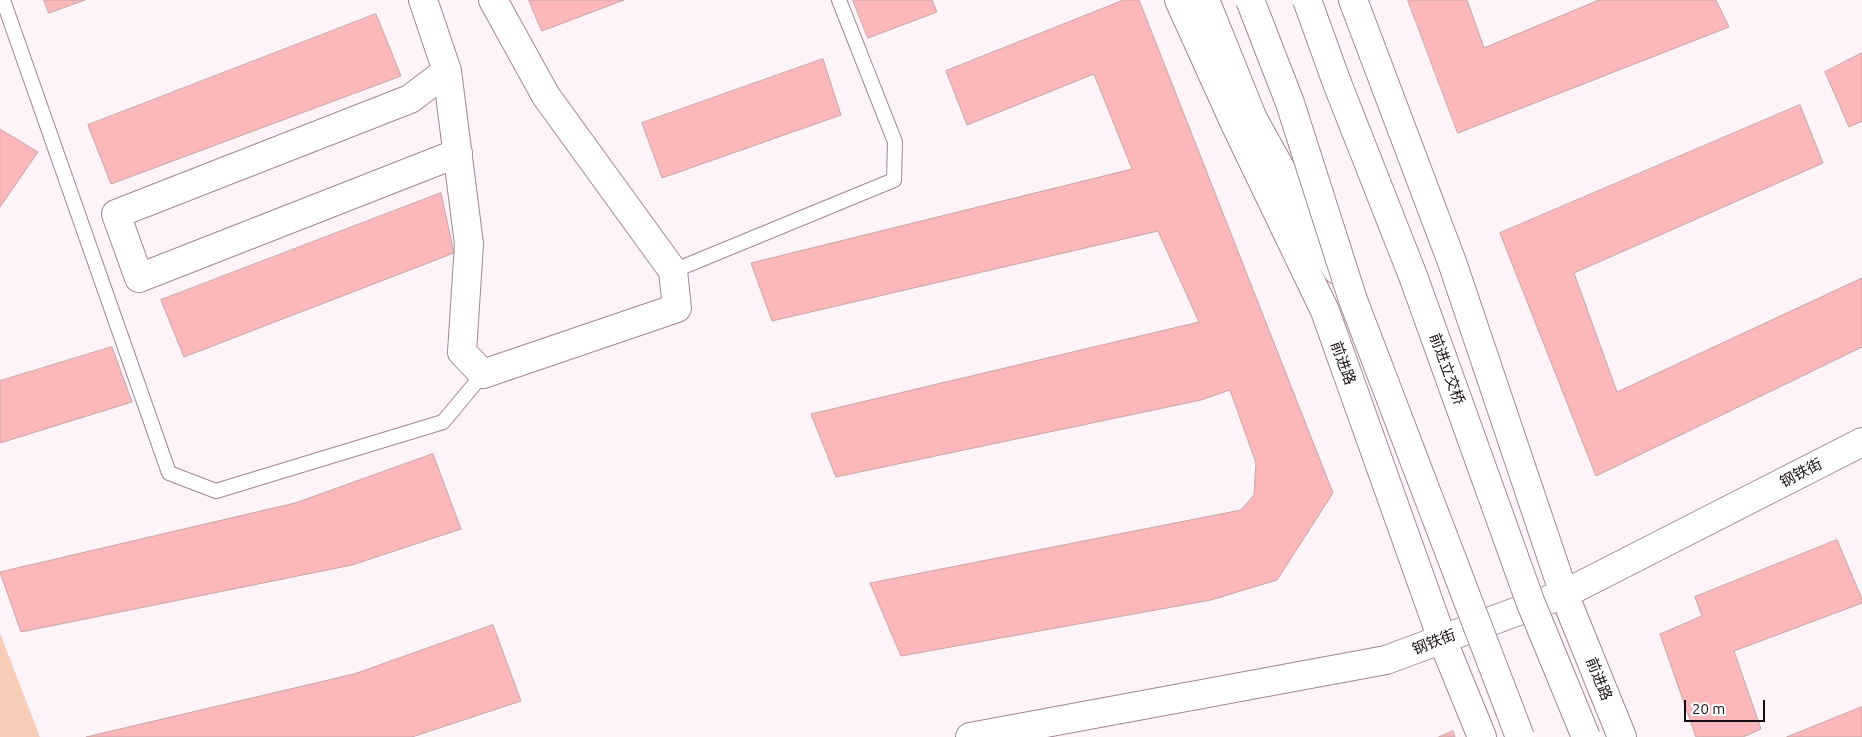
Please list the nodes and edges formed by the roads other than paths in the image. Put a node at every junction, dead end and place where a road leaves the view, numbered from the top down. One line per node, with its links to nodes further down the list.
1 (4, 0): 14 (lane)
2 (423, 0): 10 (main road)
3 (493, 0): 12 (main road)
4 (839, 0): 12 (lane)
5 (1179, 0): 17 (main road, 前进路)
6 (1205, 0): 13 (main road, bridge)
7 (1250, 0): 13 (main road, bridge)
8 (1307, 0): 21 (main road, 前进立交桥, bridge)
9 (1353, 0): 16 (main road, 前进路)
10 (447, 72): 11 (main road); 11 (main road)
11 (458, 153): 14 (main road)
12 (673, 271): 14 (main road)
13 (1353, 300): 20 (main road, bridge)
14 (483, 374)
15 (1862, 442): 16 (main road, 钢铁街)
16 (1564, 594): 17 (main road, 钢铁街); 22 (main road, 前进路)
17 (1442, 639): 18 (main road, 钢铁街); 19 (main road, 前进路)
18 (970, 737)
19 (1482, 737)
20 (1520, 737)
21 (1586, 737)
22 (1622, 737)

